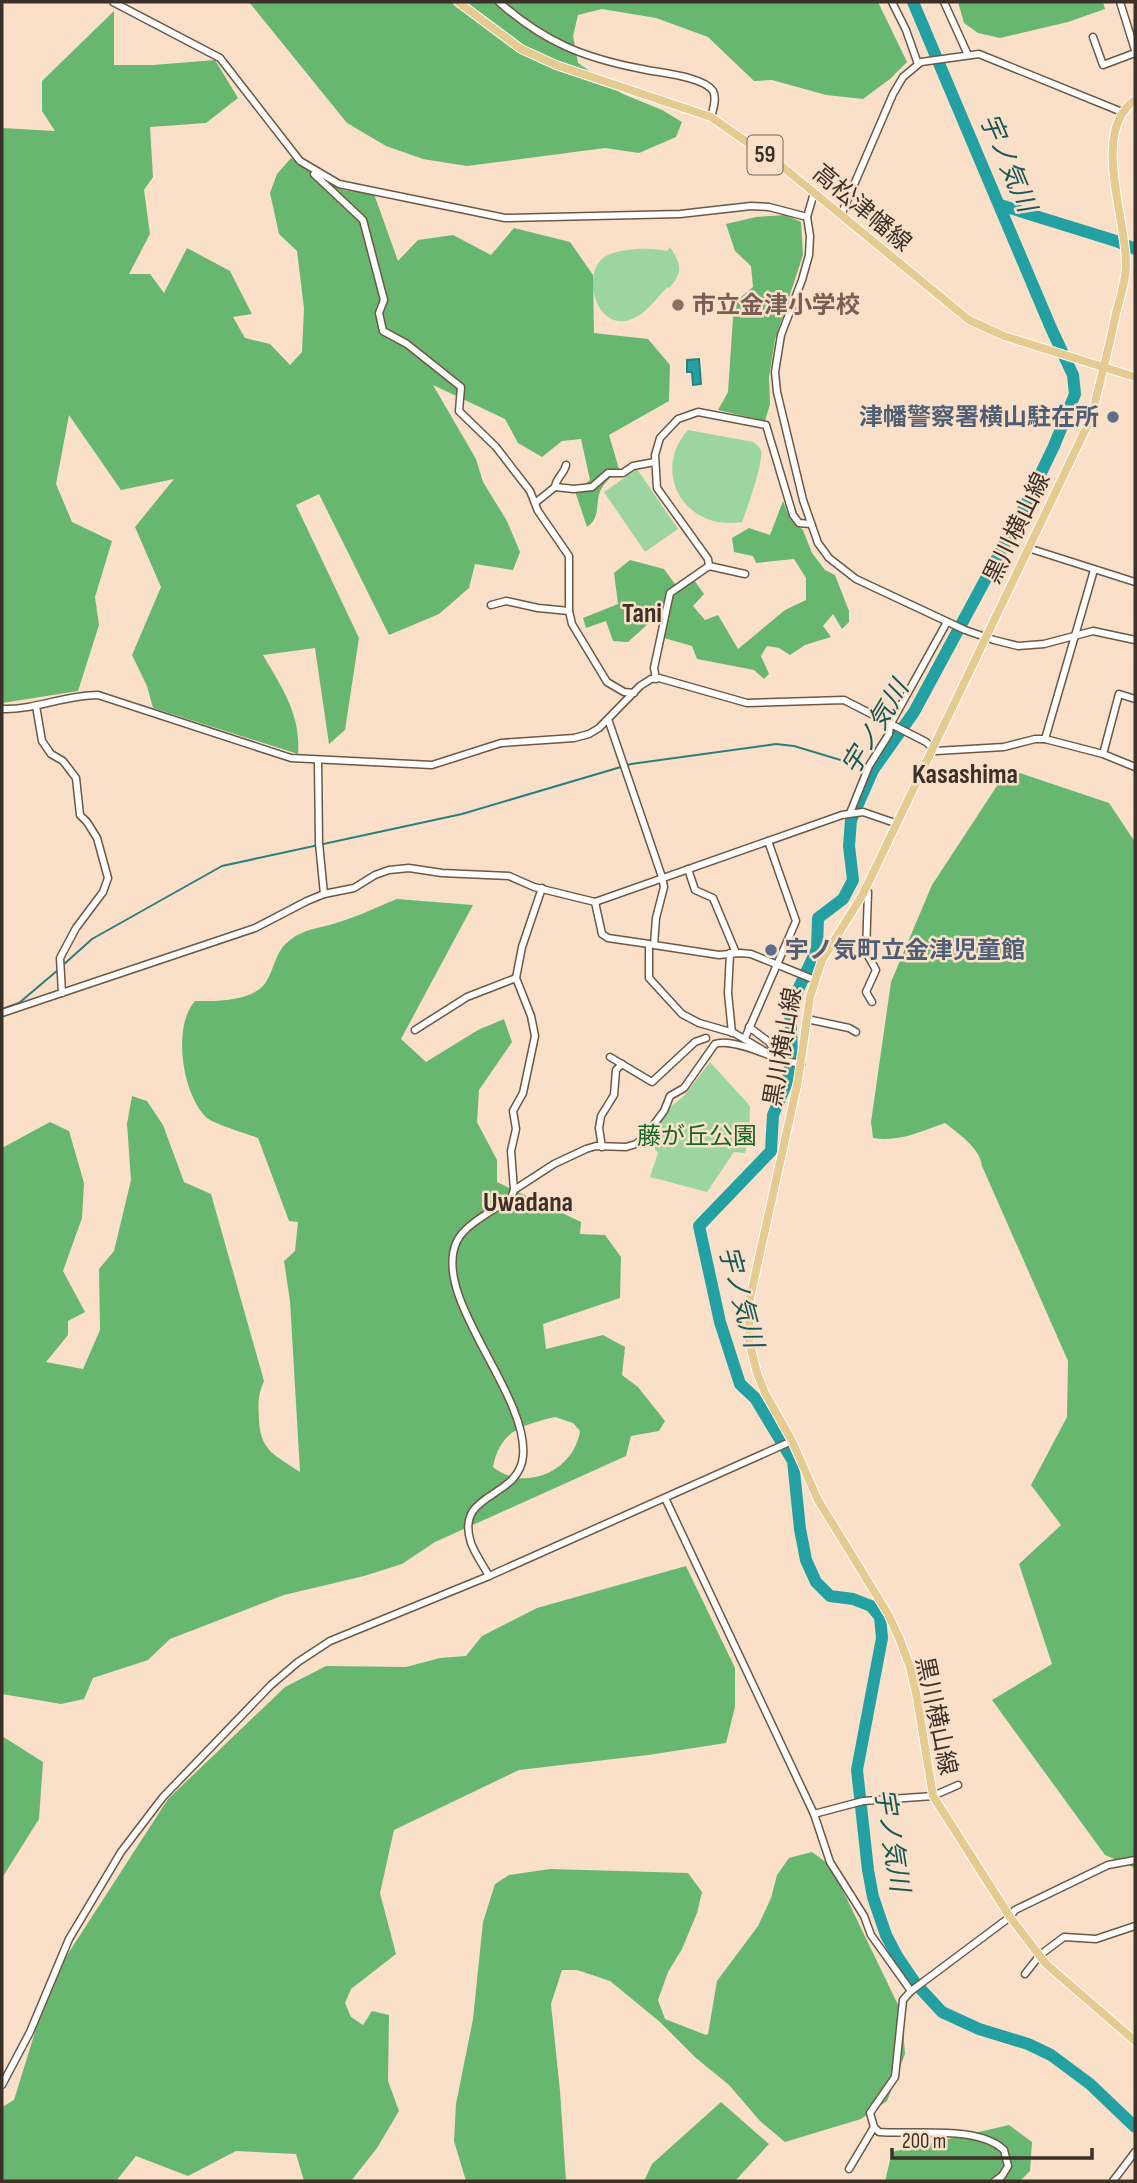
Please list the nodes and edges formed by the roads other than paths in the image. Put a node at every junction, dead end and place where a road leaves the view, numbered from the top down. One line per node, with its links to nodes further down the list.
1 (113, 2): 14 (street)
2 (458, 2): 13 (main road, 高松津幡線 / 59)
3 (499, 2): 13 (street)
4 (892, 2): 10 (street)
5 (944, 2): 9 (street)
6 (1120, 2): 8 (street)
7 (1093, 37): 8 (street)
8 (1135, 51)
9 (965, 56): 10 (street); 12 (street)
10 (919, 63): 16 (street)
11 (1135, 100): 12 (main road)
12 (1122, 113): 18 (main road, 黒川横山線)
13 (711, 117): 15 (main road, 高松津幡線 / 59)
14 (308, 167): 17 (street); 23 (street)
15 (814, 193): 16 (main road, 高松津幡線 / 59); 17 (street)
16 (841, 215): 18 (main road, 高松津幡線 / 59)
17 (807, 217): 24 (street)
18 (1105, 367): 19 (main road, 高松津幡線 / 59); 25 (main road, 黒川横山線)
19 (1135, 377)
20 (655, 462): 22 (street); 24 (street); 26 (street)
21 (566, 465): 22 (street)
22 (555, 487): 23 (street)
23 (535, 503): 31 (street)
24 (810, 524): 32 (street)
25 (1028, 548): 27 (street); 34 (main road, 黒川横山線)
26 (709, 566): 28 (street); 36 (street)
27 (1094, 570): 29 (street); 33 (street)
28 (745, 574)
29 (1135, 582)
30 (491, 605): 31 (street)
31 (569, 611): 37 (street)
32 (947, 622): 34 (street); 42 (street)
33 (1076, 634): 34 (street); 35 (street); 43 (street)
34 (985, 637): 44 (main road, 黒川横山線)
35 (1135, 640)
36 (656, 679): 37 (street); 42 (street)
37 (634, 693): 41 (street)
38 (1135, 699): 45 (street)
39 (36, 706): 40 (street); 46 (street); 61 (street)
40 (2, 709)
41 (608, 719): 46 (street); 52 (street)
42 (893, 727): 44 (street); 48 (street)
43 (1045, 739): 44 (street); 45 (street)
44 (932, 748): 49 (main road, 黒川横山線)
45 (1103, 754): 47 (street)
46 (317, 761): 55 (street)
47 (1135, 767)
48 (850, 813): 49 (street); 50 (street)
49 (895, 823): 54 (main road, 黒川横山線)
50 (768, 841): 51 (street); 58 (street)
51 (688, 869): 52 (street); 57 (street)
52 (662, 877): 56 (street); 57 (street)
53 (542, 888): 55 (street); 56 (street); 59 (street)
54 (865, 889): 60 (main road, 黒川横山線); 62 (street)
55 (324, 894): 61 (street)
56 (595, 902): 65 (street)
57 (733, 953): 58 (street); 68 (street)
58 (777, 964): 60 (street); 66 (street)
59 (516, 978): 67 (street); 79 (street)
60 (808, 978): 64 (main road, 黒川横山線)
61 (62, 993): 63 (street)
62 (872, 1002)
63 (2, 1013)
64 (807, 1019): 69 (street); 77 (main road, 黒川横山線)
65 (708, 1026): 68 (street); 70 (street)
66 (749, 1027): 71 (street); 75 (street)
67 (415, 1030)
68 (732, 1032): 71 (street)
69 (856, 1032)
70 (706, 1038): 72 (street); 76 (street)
71 (745, 1038): 74 (street)
72 (715, 1044): 74 (street); 78 (street)
73 (610, 1057): 76 (street)
74 (773, 1057): 75 (street)
75 (785, 1061): 77 (street)
76 (622, 1064): 78 (street)
77 (799, 1064): 80 (main road, 黒川横山線)
78 (602, 1147): 79 (street)
79 (514, 1190): 82 (street)
80 (790, 1442): 81 (street); 84 (main road, 黒川横山線)
81 (665, 1498): 82 (street); 85 (street)
82 (489, 1576): 93 (street)
83 (958, 1785): 84 (street)
84 (933, 1796): 85 (street); 87 (main road, 黒川横山線)
85 (814, 1814): 91 (street)
86 (1135, 1860): 87 (street)
87 (1010, 1917): 89 (main road, 黒川横山線); 91 (street)
88 (1135, 1926): 89 (street)
89 (1040, 1955): 90 (street); 92 (main road, 黒川横山線)
90 (1026, 1974)
91 (911, 1991): 94 (street)
92 (1135, 2041)
93 (2, 2085)
94 (874, 2127): 96 (street); 97 (street)
95 (1135, 2152): 98 (street)
96 (849, 2169)
97 (995, 2181)
98 (1113, 2181)

